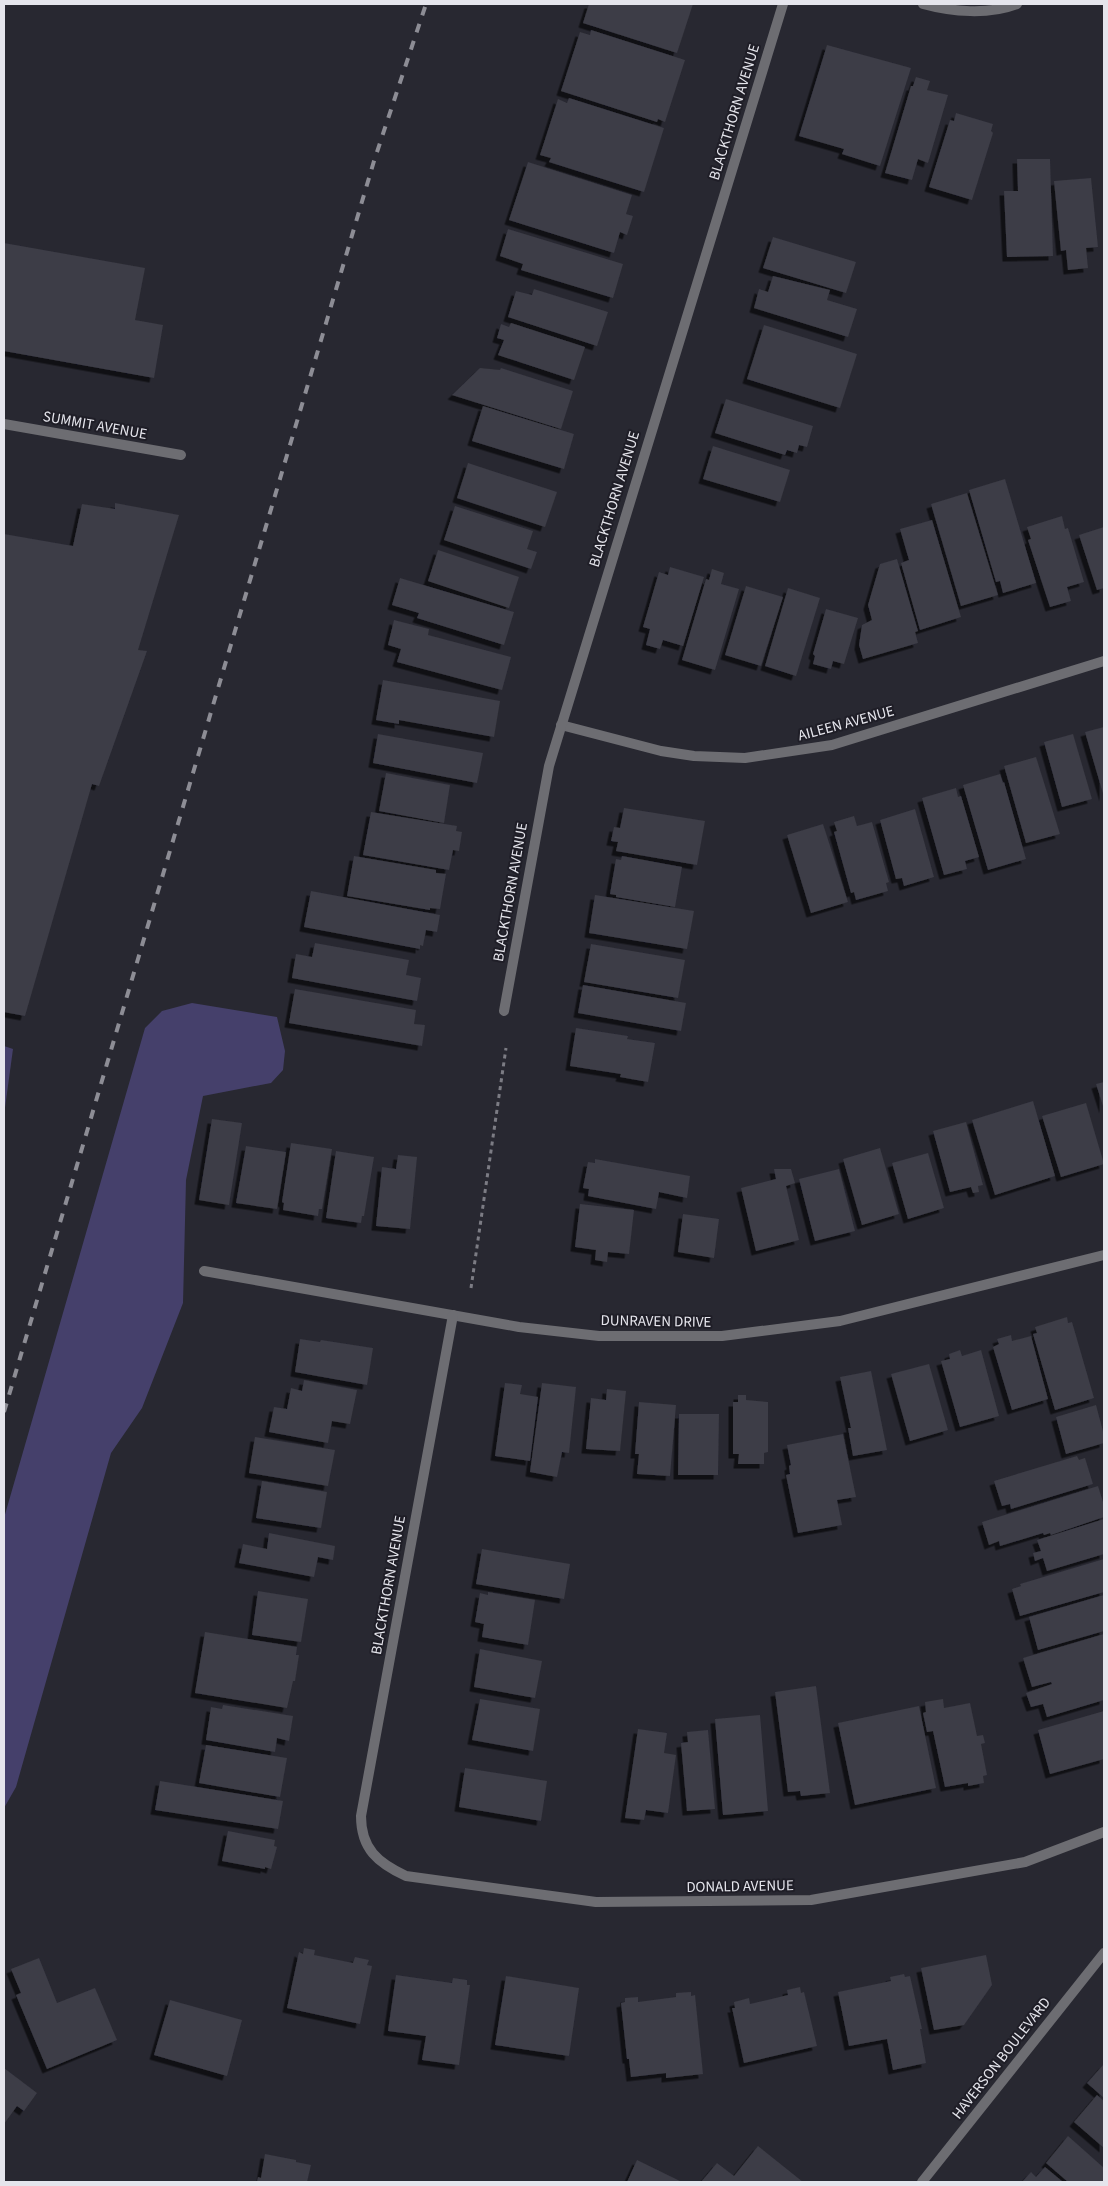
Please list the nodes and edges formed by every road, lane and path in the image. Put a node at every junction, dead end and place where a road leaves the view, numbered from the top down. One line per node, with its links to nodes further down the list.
1 (783, 4): 7 (street, BLACKTHORN AVENUE)
2 (923, 4): 3 (street)
3 (1017, 4)
4 (4, 424): 5 (street, SUMMIT AVENUE)
5 (181, 455)
6 (1104, 662): 7 (street, AILEEN AVENUE)
7 (561, 724): 8 (street, BLACKTHORN AVENUE)
8 (504, 1011)
9 (506, 1048): 12 (path)
10 (1104, 1255): 13 (street, DUNRAVEN DRIVE)
11 (204, 1271): 13 (street, DUNRAVEN DRIVE)
12 (472, 1288)
13 (453, 1315): 15 (street, BLACKTHORN AVENUE)
14 (1104, 1832): 15 (street, DONALD AVENUE)
15 (375, 1857)
16 (1104, 1953): 17 (street, HAVERSON BOULEVARD)
17 (922, 2182)

